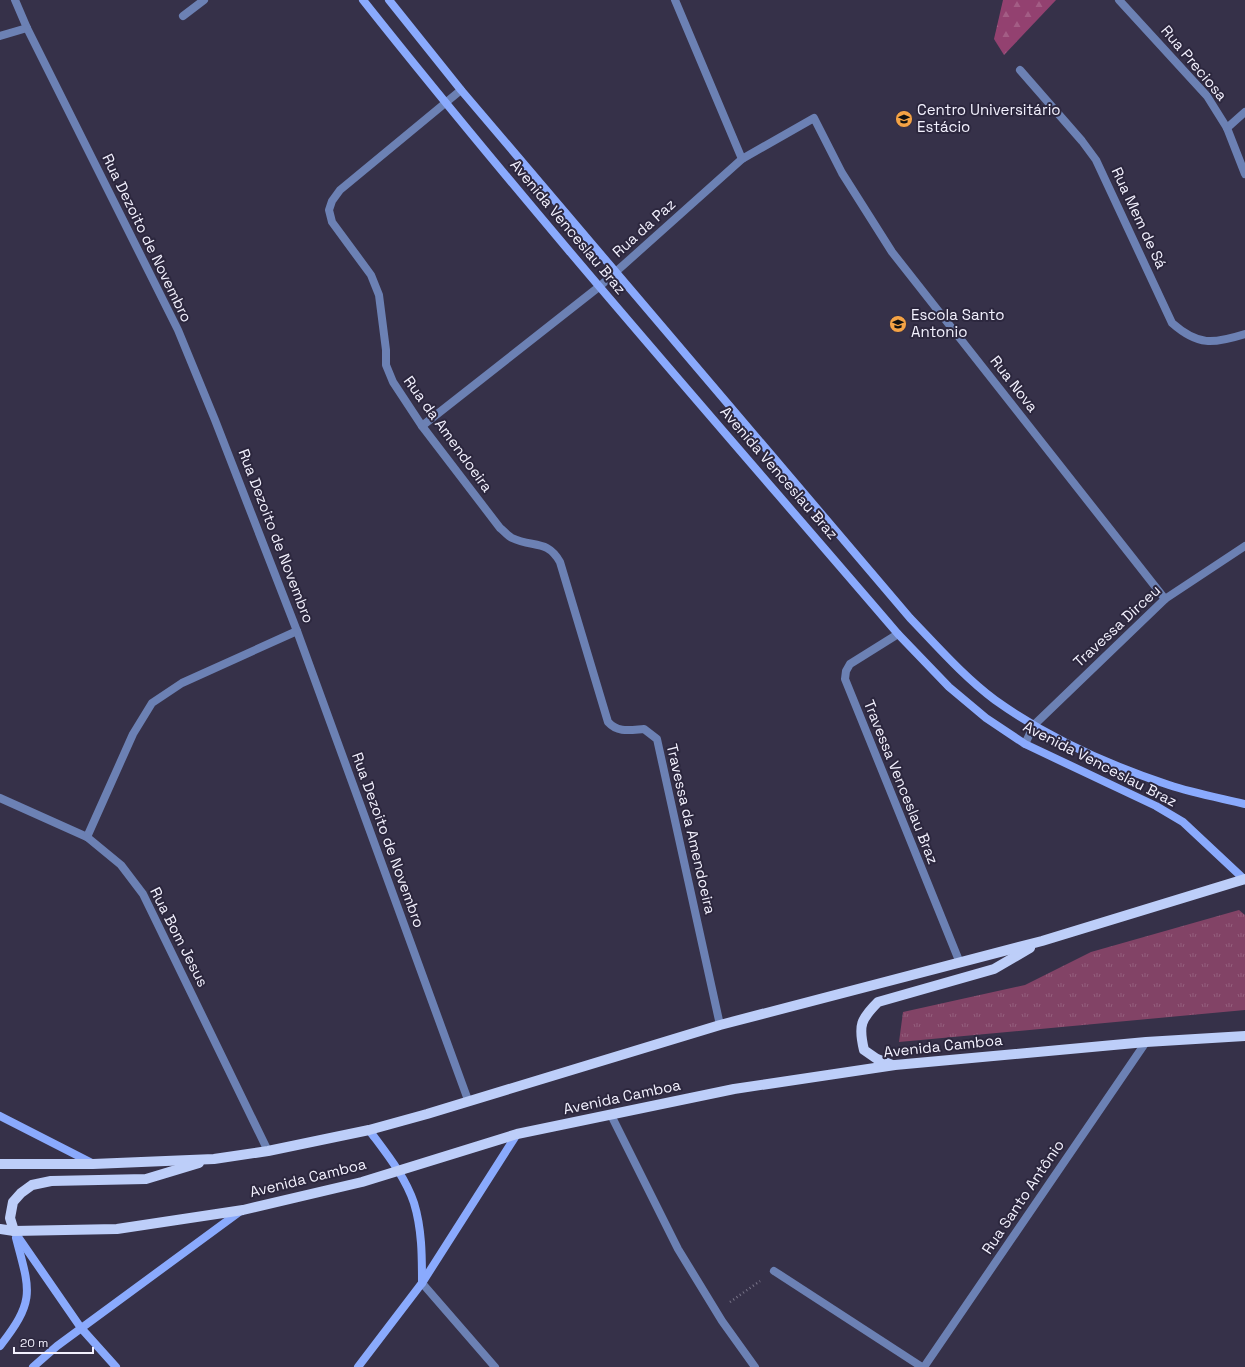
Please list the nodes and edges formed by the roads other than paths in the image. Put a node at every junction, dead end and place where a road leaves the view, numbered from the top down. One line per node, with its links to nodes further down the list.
1 (15, 0): 8 (street, Rua Dezoito de Novembro)
2 (204, 0): 7 (street)
3 (363, 0): 12 (main road, Avenida Venceslau Braz)
4 (389, 0): 11 (main road, Avenida Venceslau Braz)
5 (675, 0): 16 (street)
6 (1118, 0): 15 (street, Rua Preciosa)
7 (183, 16)
8 (27, 28): 9 (street); 25 (street, Rua Dezoito de Novembro)
9 (0, 36)
10 (1020, 70): 20 (street, Rua Mem de Sá)
11 (461, 90): 12 (street, Rua da Amendoeira); 18 (main road, Avenida Venceslau Braz)
12 (444, 102): 19 (main road, Avenida Venceslau Braz); 21 (street, Rua da Amendoeira)
13 (1245, 112): 15 (street)
14 (814, 118): 16 (street, Rua da Paz); 24 (street, Rua Nova)
15 (1227, 128): 17 (street, Rua Preciosa)
16 (742, 159): 18 (street, Rua da Paz)
17 (1245, 174)
18 (615, 272): 19 (street, Rua da Paz); 27 (main road, Avenida Venceslau Braz)
19 (600, 286): 21 (street, Rua da Paz); 26 (main road, Avenida Venceslau Braz)
20 (1245, 334)
21 (422, 426): 23 (street, Rua da Amendoeira)
22 (1245, 546): 24 (street, Travessa Dirceu)
23 (560, 562): 35 (street, Travessa da Amendoeira)
24 (1165, 599): 27 (street, Travessa Dirceu)
25 (298, 631): 31 (street); 39 (street, Rua Dezoito de Novembro)
26 (898, 634): 28 (main road, Avenida Venceslau Braz); 34 (street, Travessa Venceslau Braz)
27 (1034, 725): 28 (street, Travessa Dirceu); 30 (main road, Avenida Venceslau Braz)
28 (1025, 744): 32 (main road, Avenida Venceslau Braz)
29 (0, 798): 31 (street, Rua Bom Jesus)
30 (1245, 804)
31 (87, 837): 44 (street, Rua Bom Jesus)
32 (1245, 879): 33 (main road)
33 (1042, 941): 34 (main road); 38 (main road)
34 (960, 963): 35 (main road)
35 (720, 1025): 39 (main road)
36 (1245, 1036): 37 (main road, Avenida Camboa)
37 (1146, 1042): 38 (main road, Avenida Camboa); 61 (street, Rua Santo Antônio)
38 (894, 1065): 40 (main road, Avenida Camboa)
39 (468, 1100): 42 (main road)
40 (611, 1115): 43 (main road, Avenida Camboa); 60 (street)
41 (0, 1116): 47 (main road)
42 (369, 1130): 44 (main road); 48 (main road)
43 (517, 1134): 48 (main road, Avenida Camboa); 53 (main road)
44 (268, 1151): 45 (main road)
45 (214, 1159): 47 (main road); 51 (main road)
46 (0, 1164): 47 (main road)
47 (93, 1164)
48 (398, 1171): 49 (main road, Avenida Camboa); 53 (main road)
49 (243, 1210): 51 (main road, Avenida Camboa); 54 (main road)
50 (0, 1229): 51 (main road, Avenida Camboa)
51 (14, 1231): 54 (main road); 55 (main road)
52 (774, 1271): 61 (street)
53 (422, 1283): 58 (main road); 59 (street)
54 (81, 1328): 56 (main road); 57 (main road)
55 (0, 1346)
56 (33, 1367)
57 (116, 1367)
58 (358, 1367)
59 (495, 1367)
60 (755, 1367)
61 (923, 1367)

